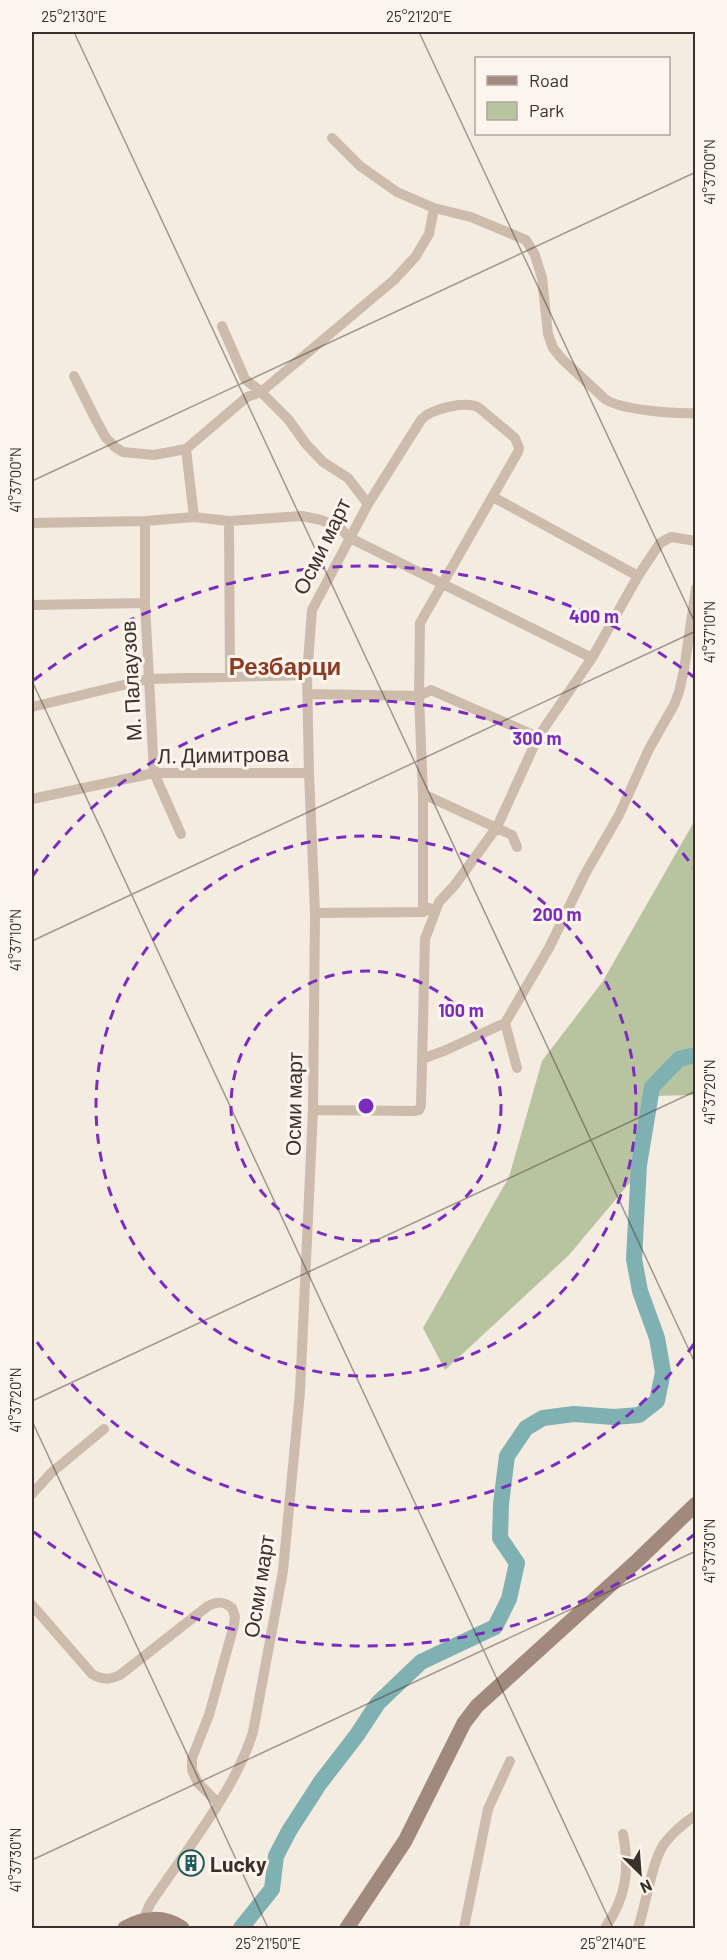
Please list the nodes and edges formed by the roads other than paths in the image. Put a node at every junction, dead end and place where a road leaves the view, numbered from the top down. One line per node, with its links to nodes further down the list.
1 (332, 138): 2 (street)
2 (434, 208): 5 (street); 6 (street)
3 (222, 326): 5 (street, Осми март)
4 (74, 376): 7 (street)
5 (261, 392): 7 (street); 9 (street, Осми март)
6 (696, 413)
7 (186, 449): 10 (street)
8 (493, 497): 9 (street); 16 (street); 17 (street)
9 (368, 504): 14 (street, Осми март)
10 (194, 517): 11 (street); 12 (street)
11 (145, 521): 13 (street); 19 (street, М. Палаузов)
12 (229, 521): 14 (street); 23 (street)
13 (32, 523)
14 (350, 538): 17 (street); 22 (street, Осми март)
15 (696, 541): 16 (street)
16 (638, 576): 21 (street)
17 (441, 585): 21 (street); 26 (street)
18 (696, 588): 39 (street)
19 (145, 603): 20 (street); 24 (street, М. Палаузов)
20 (32, 605)
21 (591, 658): 28 (street)
22 (307, 675): 23 (street); 25 (street, Осми март)
23 (230, 677): 24 (street)
24 (148, 679): 27 (street); 29 (street, М. Палаузов)
25 (308, 694): 26 (street); 30 (street, Осми март)
26 (419, 696): 28 (street); 31 (street)
27 (32, 706)
28 (538, 737): 33 (street)
29 (154, 773): 30 (street, Л. Димитрова); 32 (street, Л. Димитрова); 34 (street, М. Палаузов)
30 (309, 773): 38 (street, Осми март)
31 (423, 794): 33 (street); 37 (street)
32 (32, 799)
33 (497, 827): 35 (street); 36 (street)
34 (181, 834)
35 (517, 847)
36 (439, 902): 37 (street); 40 (street)
37 (423, 912): 38 (street)
38 (315, 913): 42 (street, Осми март)
39 (506, 1023): 40 (street); 41 (street)
40 (422, 1059): 42 (street)
41 (517, 1068)
42 (314, 1110): 48 (street, Осми март)
43 (104, 1429): 44 (street)
44 (32, 1494)
45 (696, 1504): 54 (street)
46 (32, 1605): 48 (street)
47 (510, 1761): 55 (street)
48 (218, 1803): 51 (street, Осми март)
49 (696, 1815): 57 (street)
50 (623, 1834): 56 (street)
51 (143, 1920): 52 (street); 53 (street)
52 (126, 1929)
53 (182, 1929)
54 (347, 1929)
55 (464, 1929)
56 (605, 1929)
57 (638, 1929)

